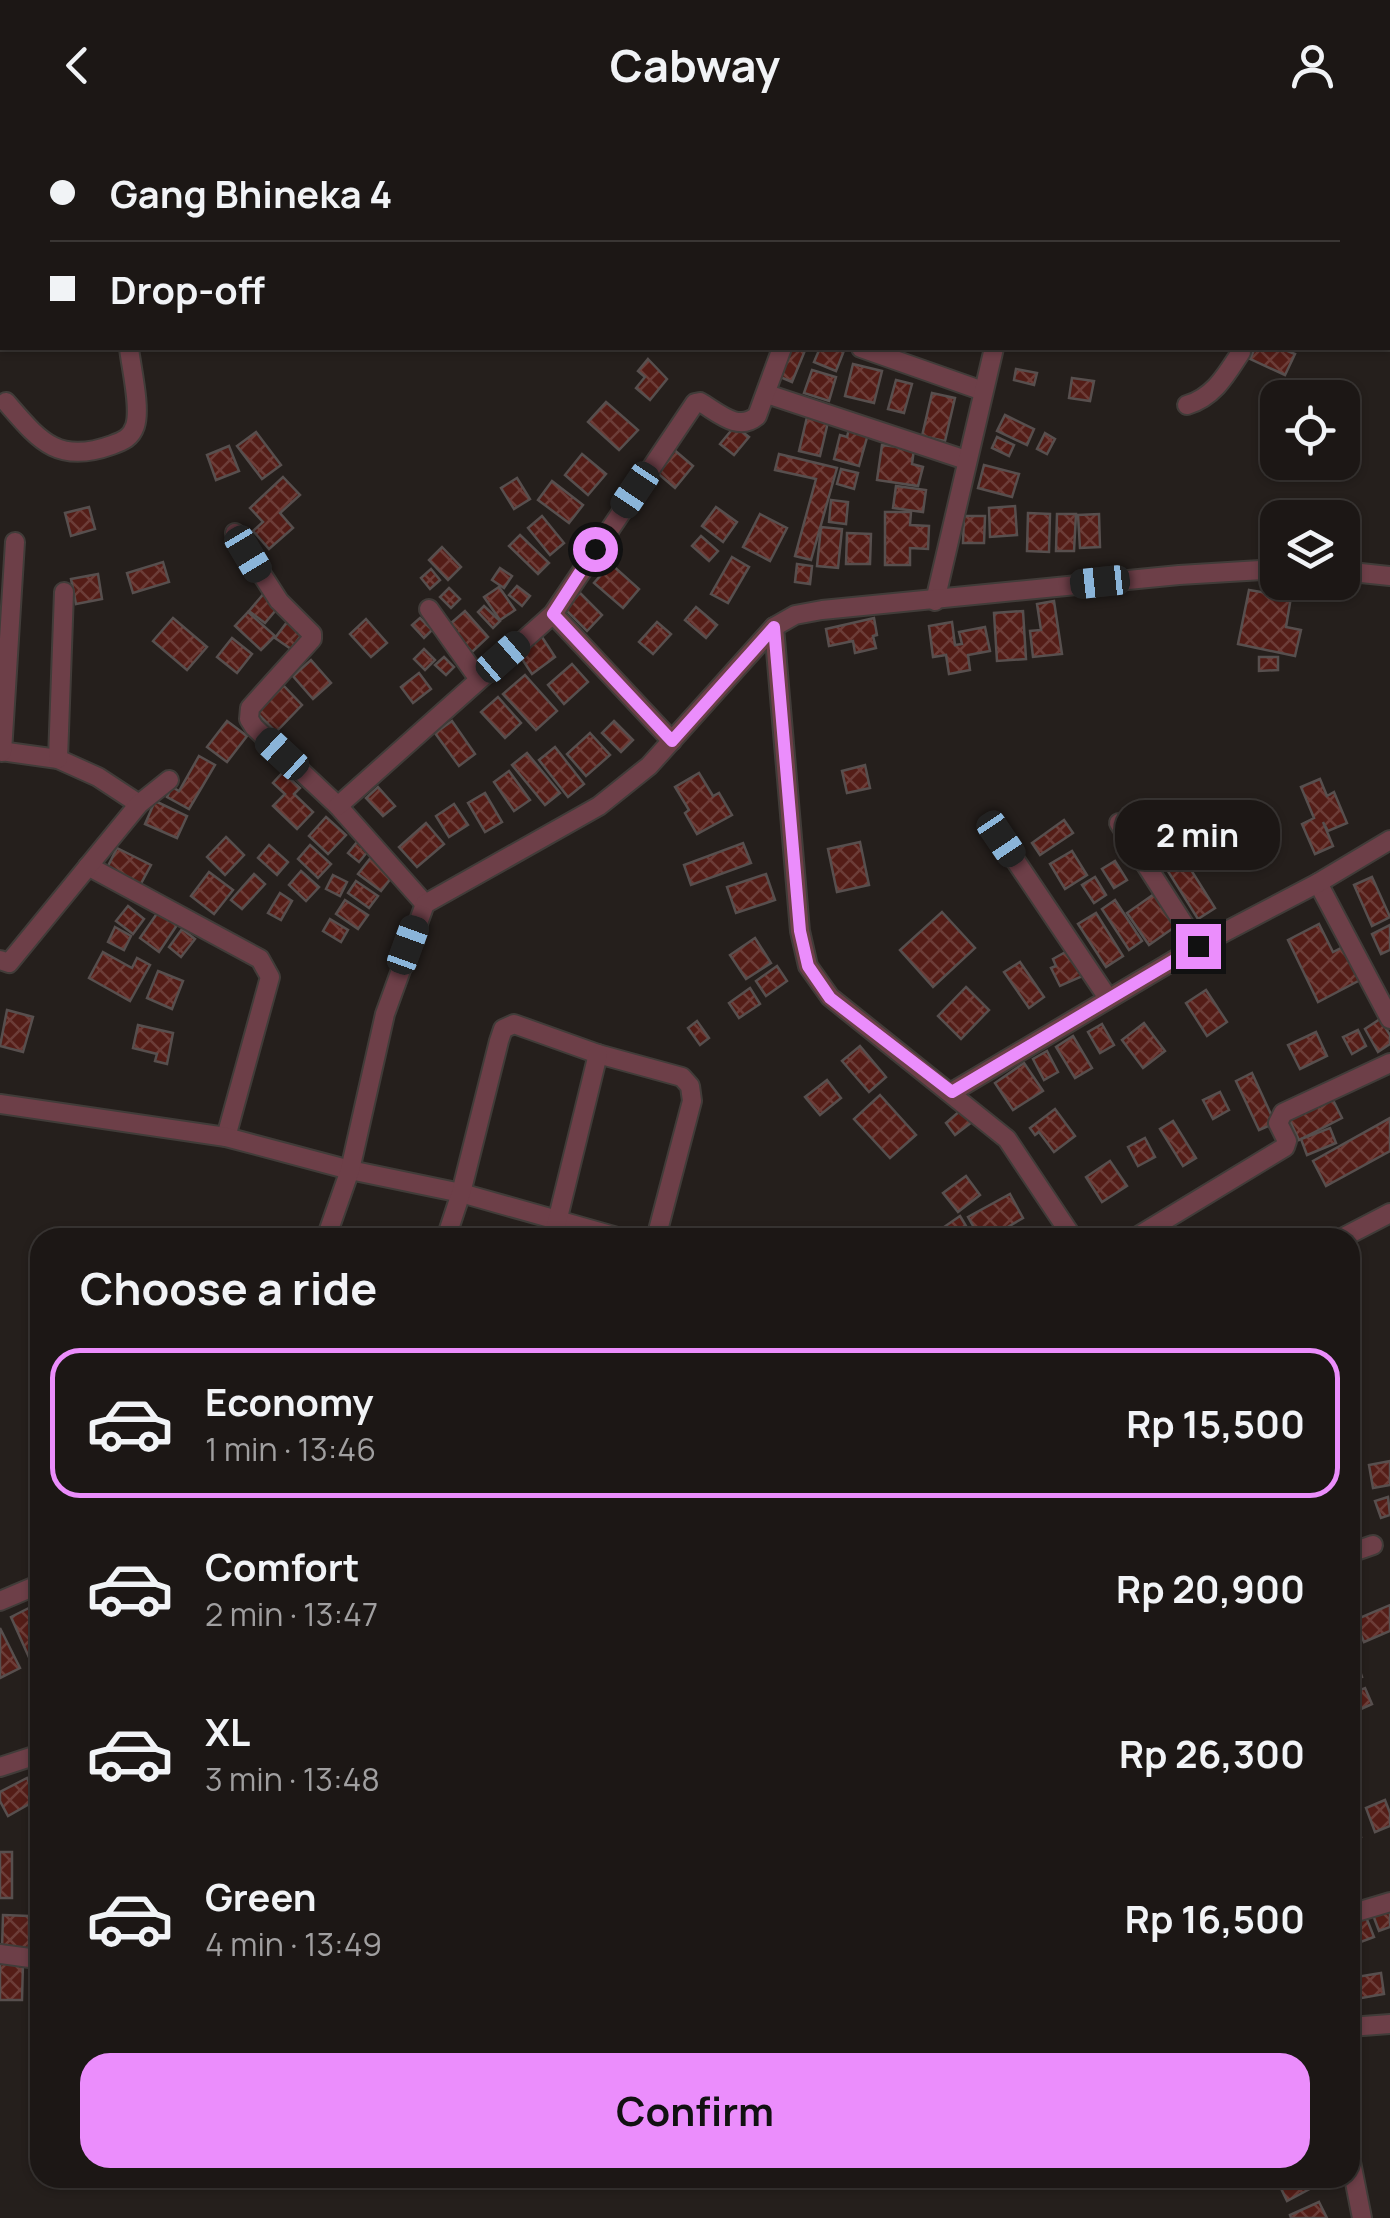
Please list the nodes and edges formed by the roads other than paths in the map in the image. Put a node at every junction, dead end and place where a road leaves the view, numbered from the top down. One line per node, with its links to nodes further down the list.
1 (129, 350): 8 (street)
2 (781, 350): 7 (street)
3 (866, 350): 6 (street)
4 (993, 350): 6 (street)
5 (1239, 350): 9 (street)
6 (983, 390): 10 (street)
7 (767, 394): 10 (street); 19 (street)
8 (6, 402)
9 (1187, 406)
10 (966, 460): 17 (street)
11 (235, 532): 27 (street)
12 (15, 542): 23 (street)
13 (1260, 571): 17 (street)
14 (1360, 574): 15 (street)
15 (1390, 576)
16 (64, 592): 24 (street)
17 (936, 601): 20 (street)
18 (429, 610): 21 (street)
19 (553, 614): 21 (street); 22 (street)
20 (774, 627): 22 (street); 40 (street)
21 (478, 678): 27 (street)
22 (672, 741): 33 (street)
23 (1, 751): 24 (street)
24 (58, 759): 26 (street)
25 (169, 780): 26 (street)
26 (140, 804): 31 (street)
27 (338, 806): 33 (street)
28 (1119, 823): 34 (street)
29 (1001, 839): 36 (street)
30 (1390, 840): 32 (street)
31 (88, 866): 35 (street); 42 (street)
32 (1318, 883): 34 (street); 37 (street)
33 (425, 904): 43 (street)
34 (1198, 946): 36 (street)
35 (0, 960)
36 (1108, 998): 40 (street)
37 (1390, 1019)
38 (598, 1054): 44 (street); 49 (street); 50 (street)
39 (1390, 1063): 52 (street)
40 (952, 1092): 51 (street)
41 (0, 1104): 42 (street)
42 (226, 1137): 43 (street)
43 (350, 1170): 44 (street); 46 (street)
44 (461, 1193): 47 (street); 48 (street)
45 (1390, 1213): 53 (street)
46 (330, 1228)
47 (449, 1228)
48 (553, 1228)
49 (556, 1228)
50 (659, 1228)
51 (1066, 1228)
52 (1151, 1228)
53 (1360, 1229)
54 (1373, 1545): 55 (street)
55 (1360, 1550)
56 (30, 1588): 57 (street)
57 (0, 1601)
58 (30, 1757): 59 (street)
59 (0, 1767)
60 (1390, 1902): 61 (street)
61 (1360, 1911)
62 (0, 1954): 63 (street)
63 (30, 1958)
64 (1390, 2024): 65 (street)
65 (1360, 2026)
66 (1356, 2188): 67 (street)
67 (1362, 2218)

